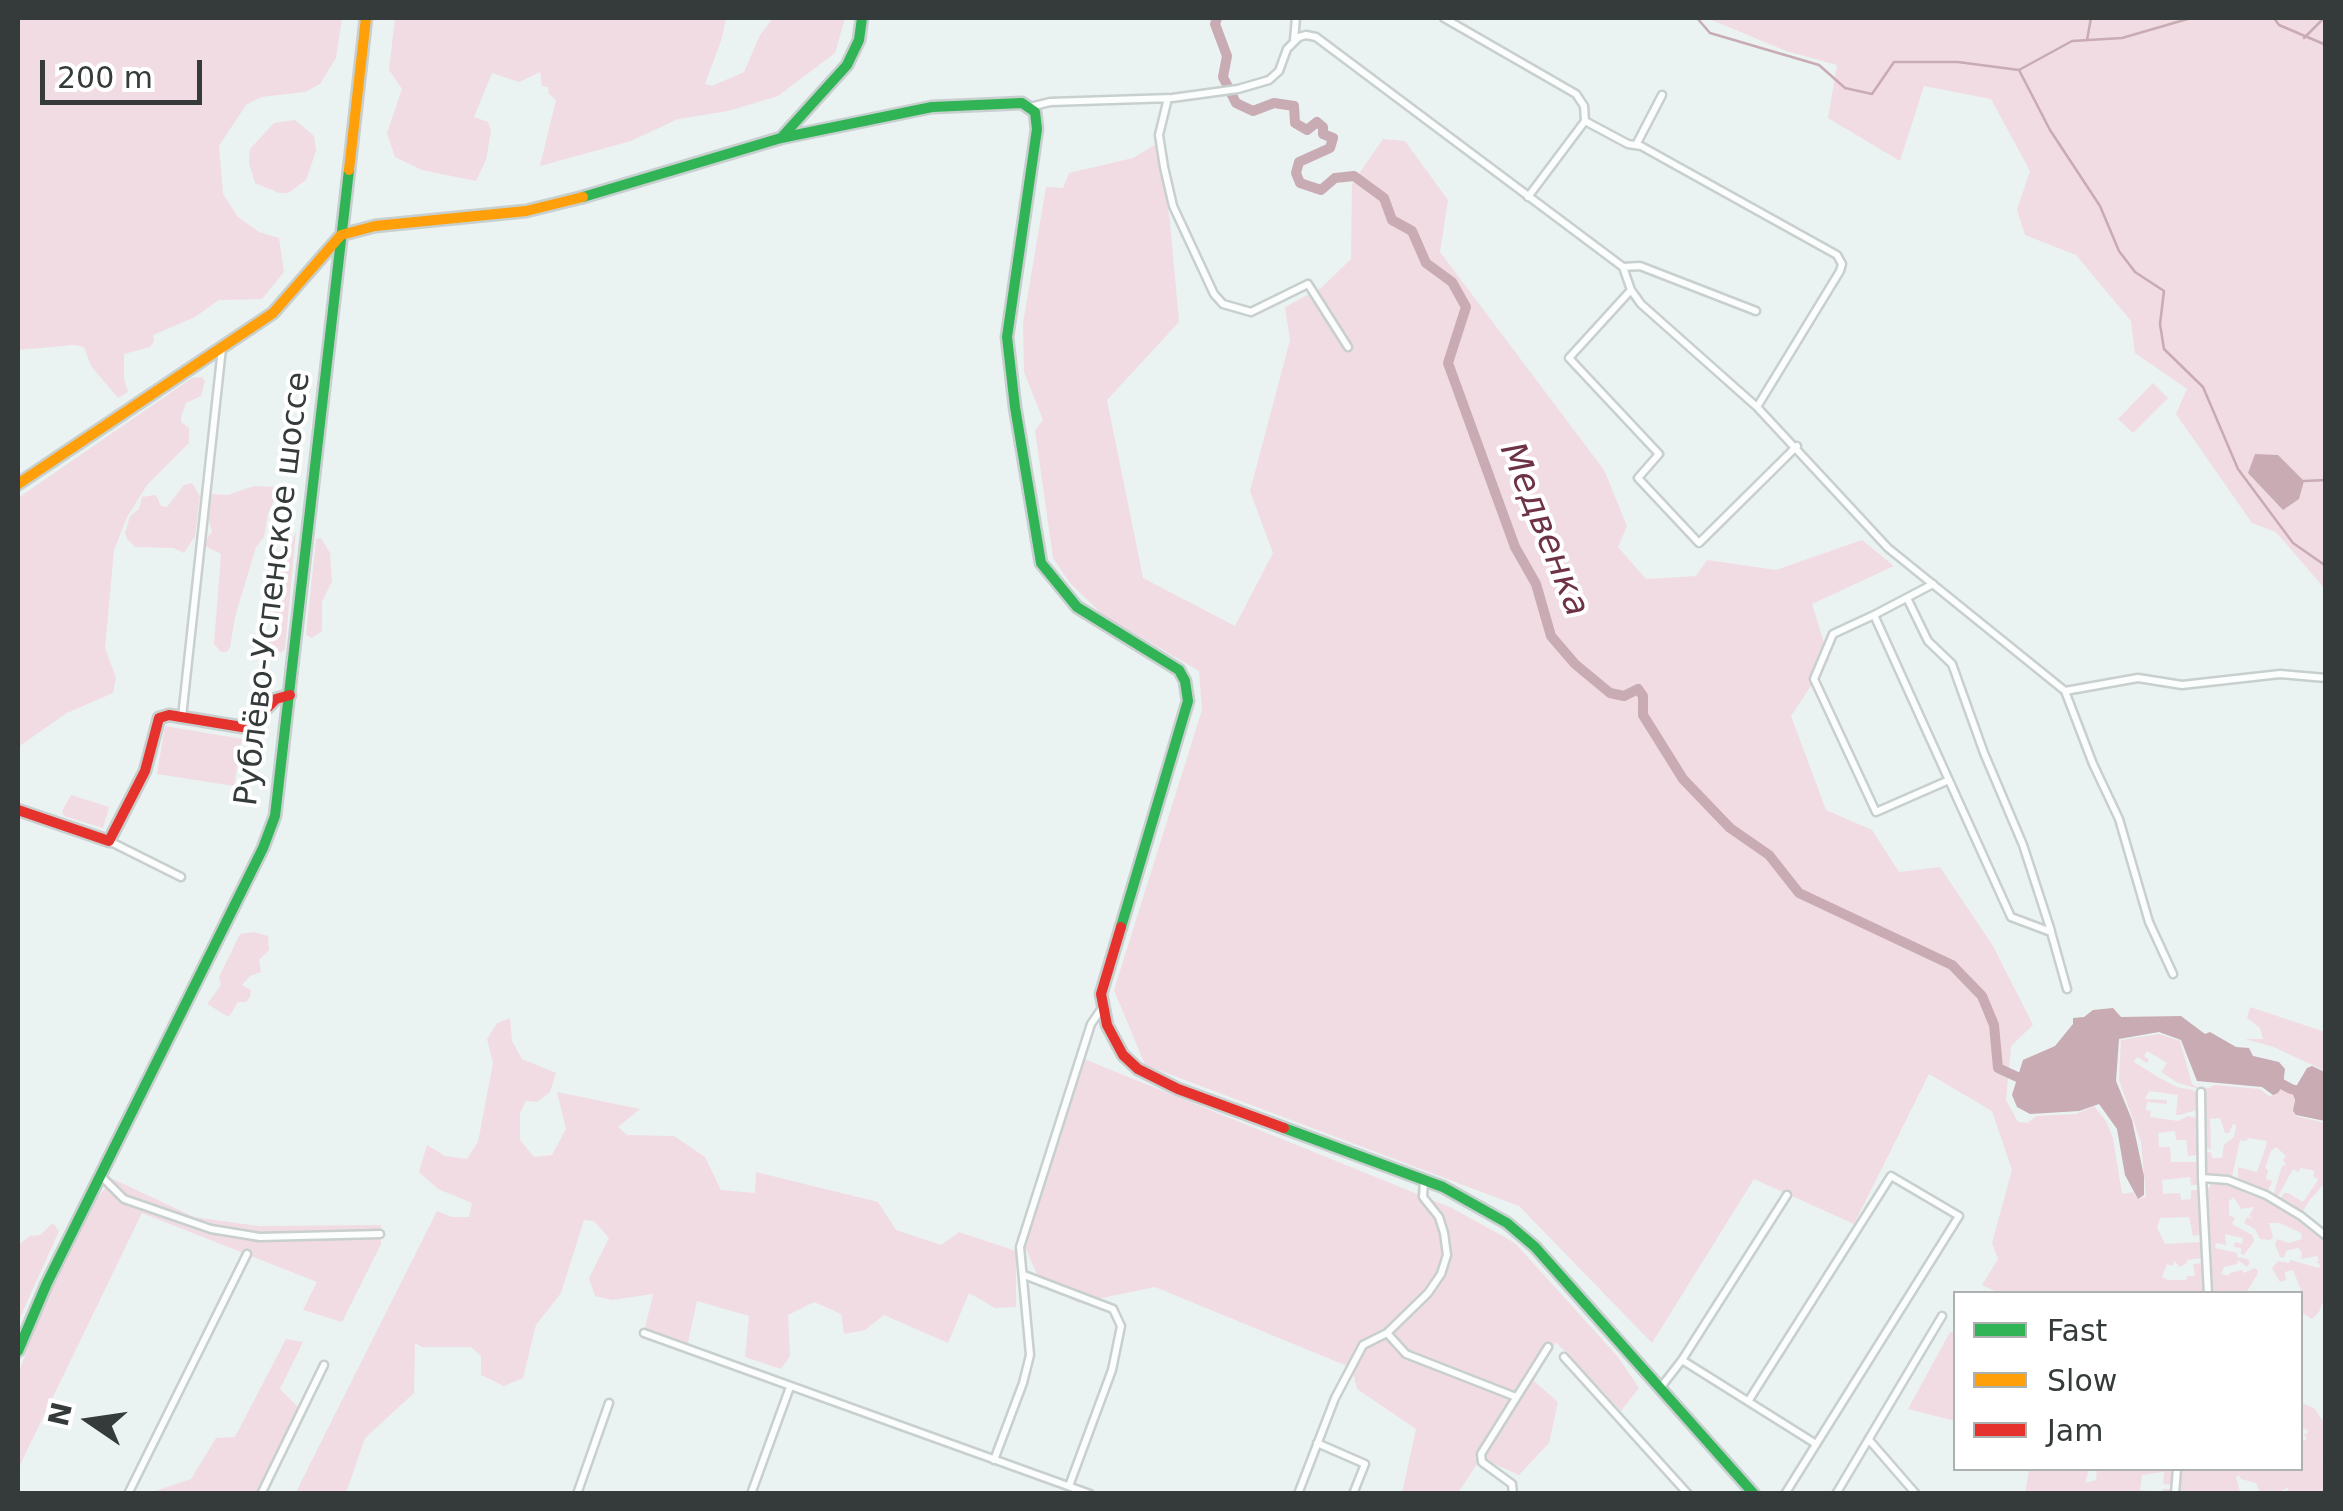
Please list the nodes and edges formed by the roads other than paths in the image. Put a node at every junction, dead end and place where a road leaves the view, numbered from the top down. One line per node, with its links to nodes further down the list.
1 (366, 18): 13 (street, Рублёво-Успенское шоссе)
2 (862, 18): 10 (street)
3 (1296, 18): 5 (street)
4 (1444, 18): 9 (street)
5 (1294, 42): 7 (street); 12 (street)
6 (1662, 95): 11 (street)
7 (1168, 98): 8 (street); 18 (street)
8 (1030, 107): 10 (street); 36 (street)
9 (1585, 120): 11 (street); 12 (street)
10 (781, 138): 13 (street)
11 (1636, 145): 19 (street)
12 (1528, 198): 14 (street)
13 (340, 235): 17 (street); 27 (street, Рублёво-Успенское шоссе)
14 (1623, 267): 15 (street); 16 (street)
15 (1631, 290): 19 (street); 20 (street)
16 (1756, 311)
17 (222, 347): 21 (street); 28 (street)
18 (1348, 347)
19 (1758, 407): 20 (street)
20 (1797, 446): 22 (street)
21 (18, 484)
22 (1934, 584): 23 (street); 26 (street)
23 (1907, 598): 24 (street); 33 (street)
24 (1874, 615): 29 (street); 29 (street)
25 (2326, 678): 26 (street)
26 (2065, 691): 34 (street)
27 (290, 696): 28 (street); 38 (street, Рублёво-Успенское шоссе)
28 (182, 717): 31 (street)
29 (1949, 780): 33 (street)
30 (18, 810): 31 (street)
31 (109, 841): 32 (street)
32 (182, 876)
33 (2052, 932): 35 (street)
34 (2172, 974)
35 (2067, 989)
36 (1102, 1008): 40 (street); 45 (street)
37 (2200, 1092): 39 (street)
38 (100, 1174): 42 (street); 51 (street, Рублёво-Успенское шоссе)
39 (2202, 1178): 43 (street); 46 (street)
40 (1424, 1180): 49 (street); 56 (street)
41 (1787, 1195): 53 (street)
42 (380, 1234)
43 (2326, 1236)
44 (247, 1254): 66 (street)
45 (1023, 1274): 63 (street); 64 (street)
46 (2208, 1291)
47 (1942, 1316): 60 (street)
48 (644, 1333): 55 (street)
49 (1387, 1334): 57 (street); 61 (street)
50 (1548, 1347): 57 (street)
51 (18, 1350)
52 (1564, 1358): 74 (street)
53 (1682, 1360): 56 (street); 58 (street)
54 (324, 1365): 67 (street)
55 (790, 1387): 63 (street); 69 (street)
56 (1661, 1387): 65 (street)
57 (1516, 1397): 73 (street)
58 (1749, 1400): 62 (street); 62 (street)
59 (610, 1402): 68 (street)
60 (1870, 1441): 76 (street); 77 (street)
61 (1317, 1443): 71 (street); 72 (street)
62 (1816, 1444): 75 (street)
63 (994, 1460): 64 (street)
64 (1069, 1486): 70 (street)
65 (1750, 1492)
66 (128, 1494)
67 (261, 1494)
68 (577, 1494)
69 (751, 1494)
70 (1090, 1494)
71 (1298, 1494)
72 (1354, 1494)
73 (1514, 1494)
74 (1688, 1494)
75 (1784, 1494)
76 (1836, 1494)
77 (1916, 1494)

